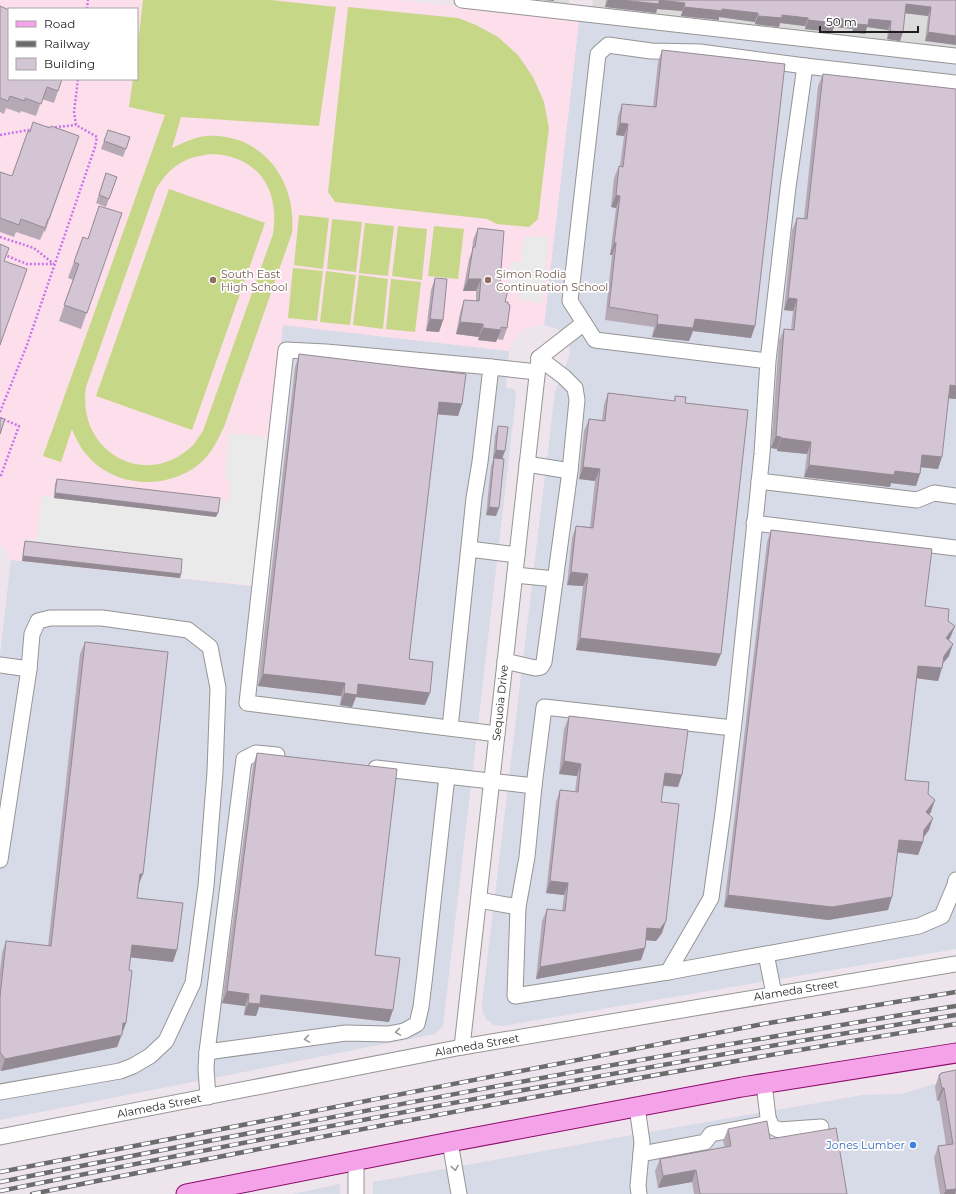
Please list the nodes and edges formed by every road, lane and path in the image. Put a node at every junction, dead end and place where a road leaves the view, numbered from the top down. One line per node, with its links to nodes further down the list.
1 (462, 0): 2 (street)
2 (583, 7): 3 (street)
3 (956, 56)
4 (805, 66): 6 (street); 14 (street); 15 (street)
5 (78, 80): 7 (path)
6 (956, 83)
7 (76, 125): 8 (path); 13 (path)
8 (42, 128)
9 (35, 129): 10 (path)
10 (0, 134)
11 (0, 237): 13 (path)
12 (0, 253): 13 (path)
13 (54, 264): 18 (path)
14 (584, 323): 15 (street); 16 (street)
15 (768, 361): 23 (street)
16 (538, 365): 17 (street); 20 (street, Sequoia Drive); 21 (street)
17 (490, 367): 27 (street); 34 (street)
18 (0, 412)
19 (0, 418): 22 (path)
20 (527, 464): 21 (street); 28 (street, Sequoia Drive)
21 (570, 471): 30 (street)
22 (0, 478)
23 (759, 481): 24 (street); 25 (street)
24 (956, 496)
25 (754, 523): 26 (street); 35 (street)
26 (956, 548)
27 (469, 549): 28 (street); 34 (street)
28 (517, 555): 29 (street, Sequoia Drive)
29 (515, 574): 30 (street); 31 (street, Sequoia Drive)
30 (555, 579): 31 (street)
31 (505, 661): 36 (street, Sequoia Drive)
32 (0, 665): 33 (street)
33 (28, 669): 42 (street); 54 (street)
34 (450, 728): 36 (street)
35 (733, 728): 41 (street); 48 (street)
36 (497, 734): 40 (street, Sequoia Drive)
37 (288, 757): 51 (street)
38 (359, 766): 39 (street)
39 (446, 776): 40 (street); 51 (street, one-way to 51)
40 (492, 780): 41 (street); 44 (street, Sequoia Drive)
41 (534, 786): 45 (street)
42 (0, 860)
43 (956, 883): 46 (street)
44 (479, 900): 45 (street); 50 (street, Sequoia Drive)
45 (518, 907): 48 (street)
46 (766, 954): 48 (street); 49 (street)
47 (956, 964): 49 (street, Alameda Street)
48 (668, 972)
49 (774, 994): 50 (street, Alameda Street)
50 (462, 1047): 55 (street, Alameda Street)
51 (207, 1052): 55 (street)
52 (956, 1053): 53 (main road)
53 (764, 1084): 56 (main road); 57 (street)
54 (0, 1092)
55 (208, 1096): 59 (street, Alameda Street)
56 (637, 1107): 60 (main road); 61 (street)
57 (770, 1123): 58 (street); 61 (street)
58 (821, 1127)
59 (0, 1137)
60 (450, 1142): 62 (main road); 65 (street, one-way to 65)
61 (641, 1154): 66 (street)
62 (356, 1161): 63 (main road); 64 (street)
63 (186, 1194)
64 (356, 1194)
65 (459, 1194)
66 (639, 1194)

